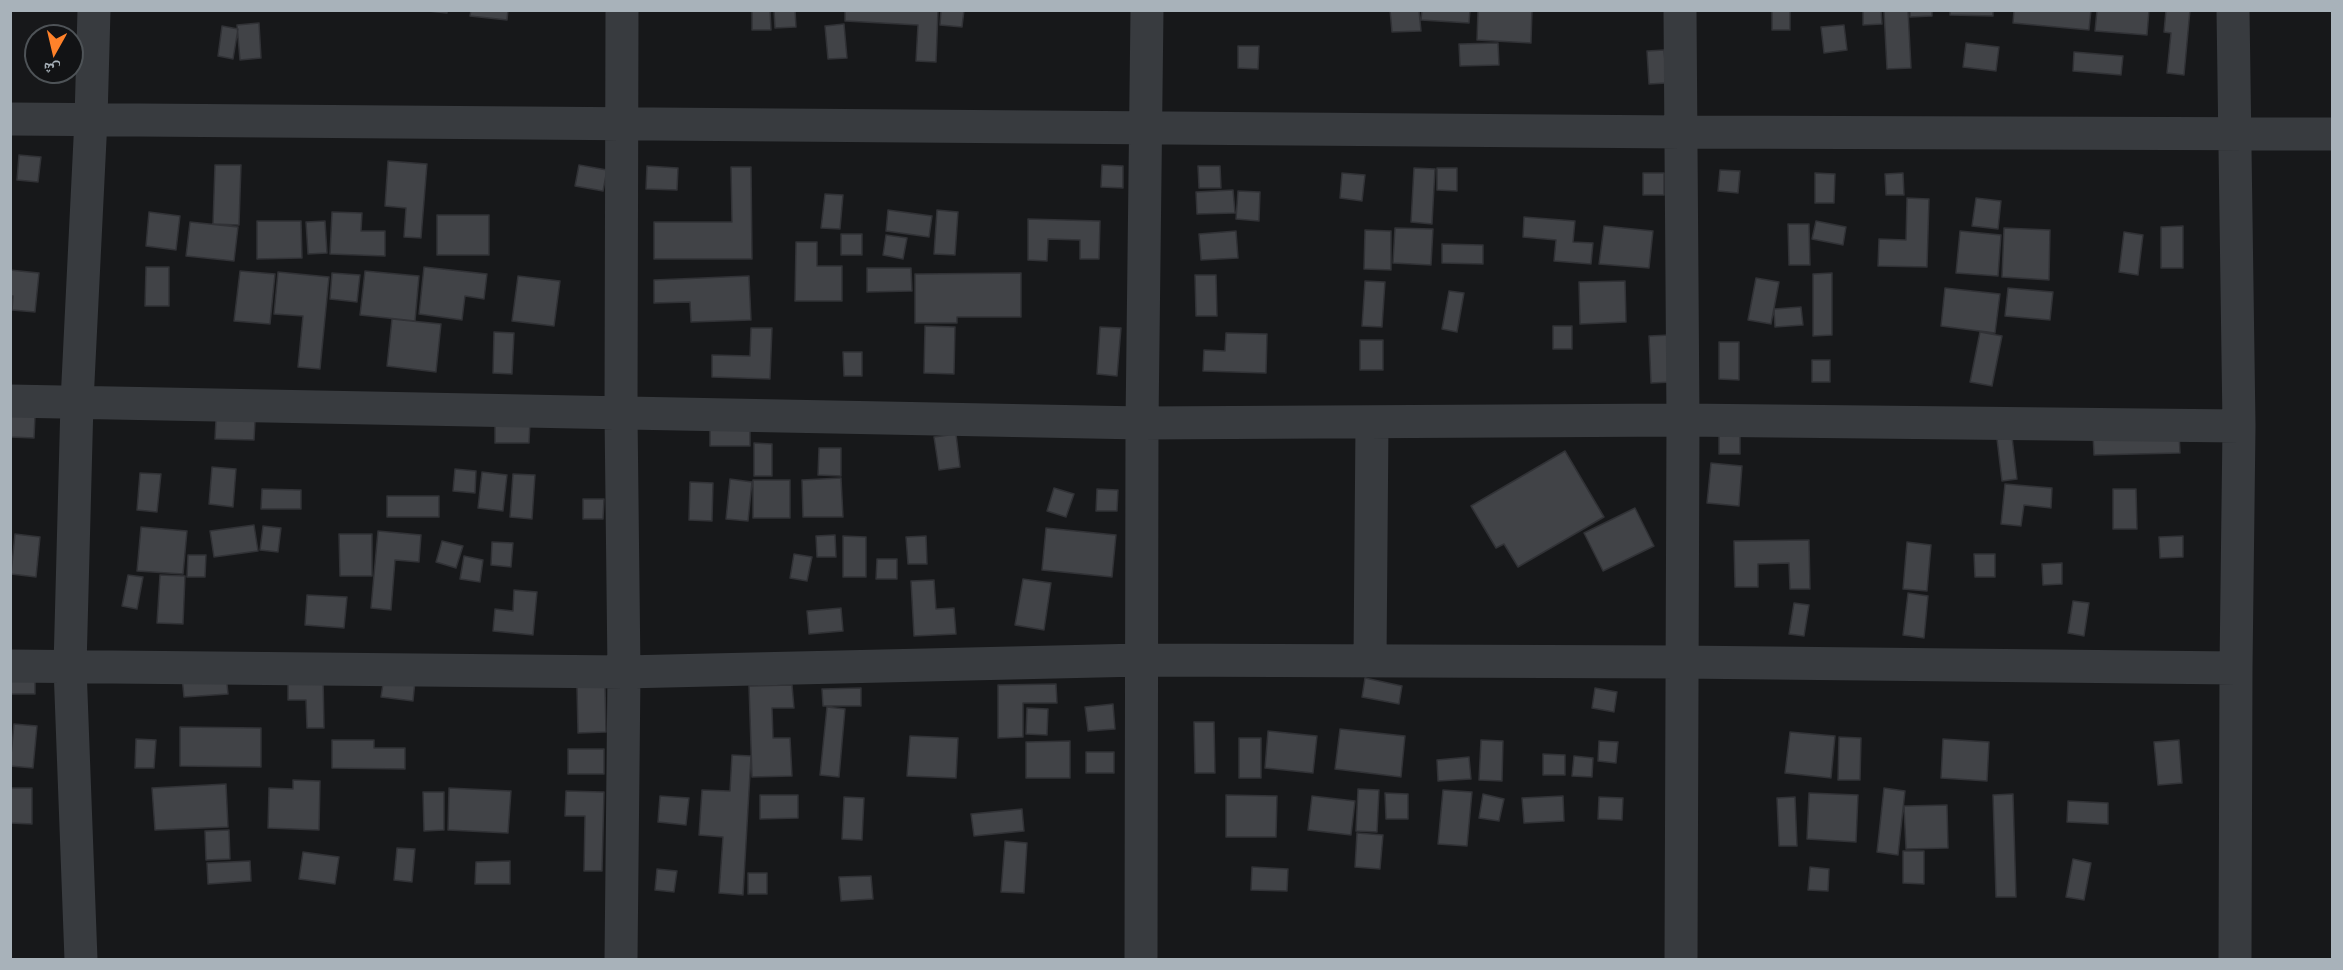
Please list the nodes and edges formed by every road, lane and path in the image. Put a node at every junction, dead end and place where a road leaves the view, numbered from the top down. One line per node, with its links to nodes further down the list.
1 (94, 10): 6 (street)
2 (622, 10): 8 (street)
3 (1147, 10): 9 (street)
4 (1680, 10): 10 (street)
5 (2233, 10): 11 (street)
6 (91, 119): 7 (street); 8 (street); 14 (street)
7 (10, 120)
8 (622, 125): 9 (street); 15 (street)
9 (1146, 128): 10 (street); 18 (street)
10 (1682, 132): 11 (street); 16 (street)
11 (2235, 133): 12 (street); 19 (street)
12 (2332, 134)
13 (10, 401): 14 (street)
14 (77, 402): 15 (street); 24 (street)
15 (621, 414): 18 (street); 26 (street)
16 (1683, 420): 17 (street); 19 (street); 22 (street)
17 (1372, 422): 18 (street); 21 (street)
18 (1142, 423): 20 (street)
19 (2240, 426): 25 (street)
20 (1141, 660): 21 (street); 26 (street); 29 (street)
21 (1370, 660): 22 (street)
22 (1680, 662): 25 (street); 30 (street)
23 (10, 666): 24 (street)
24 (70, 667): 26 (street); 27 (street)
25 (2236, 668): 31 (street)
26 (624, 672): 28 (street)
27 (81, 960)
28 (621, 960)
29 (1141, 960)
30 (1680, 960)
31 (2235, 960)

